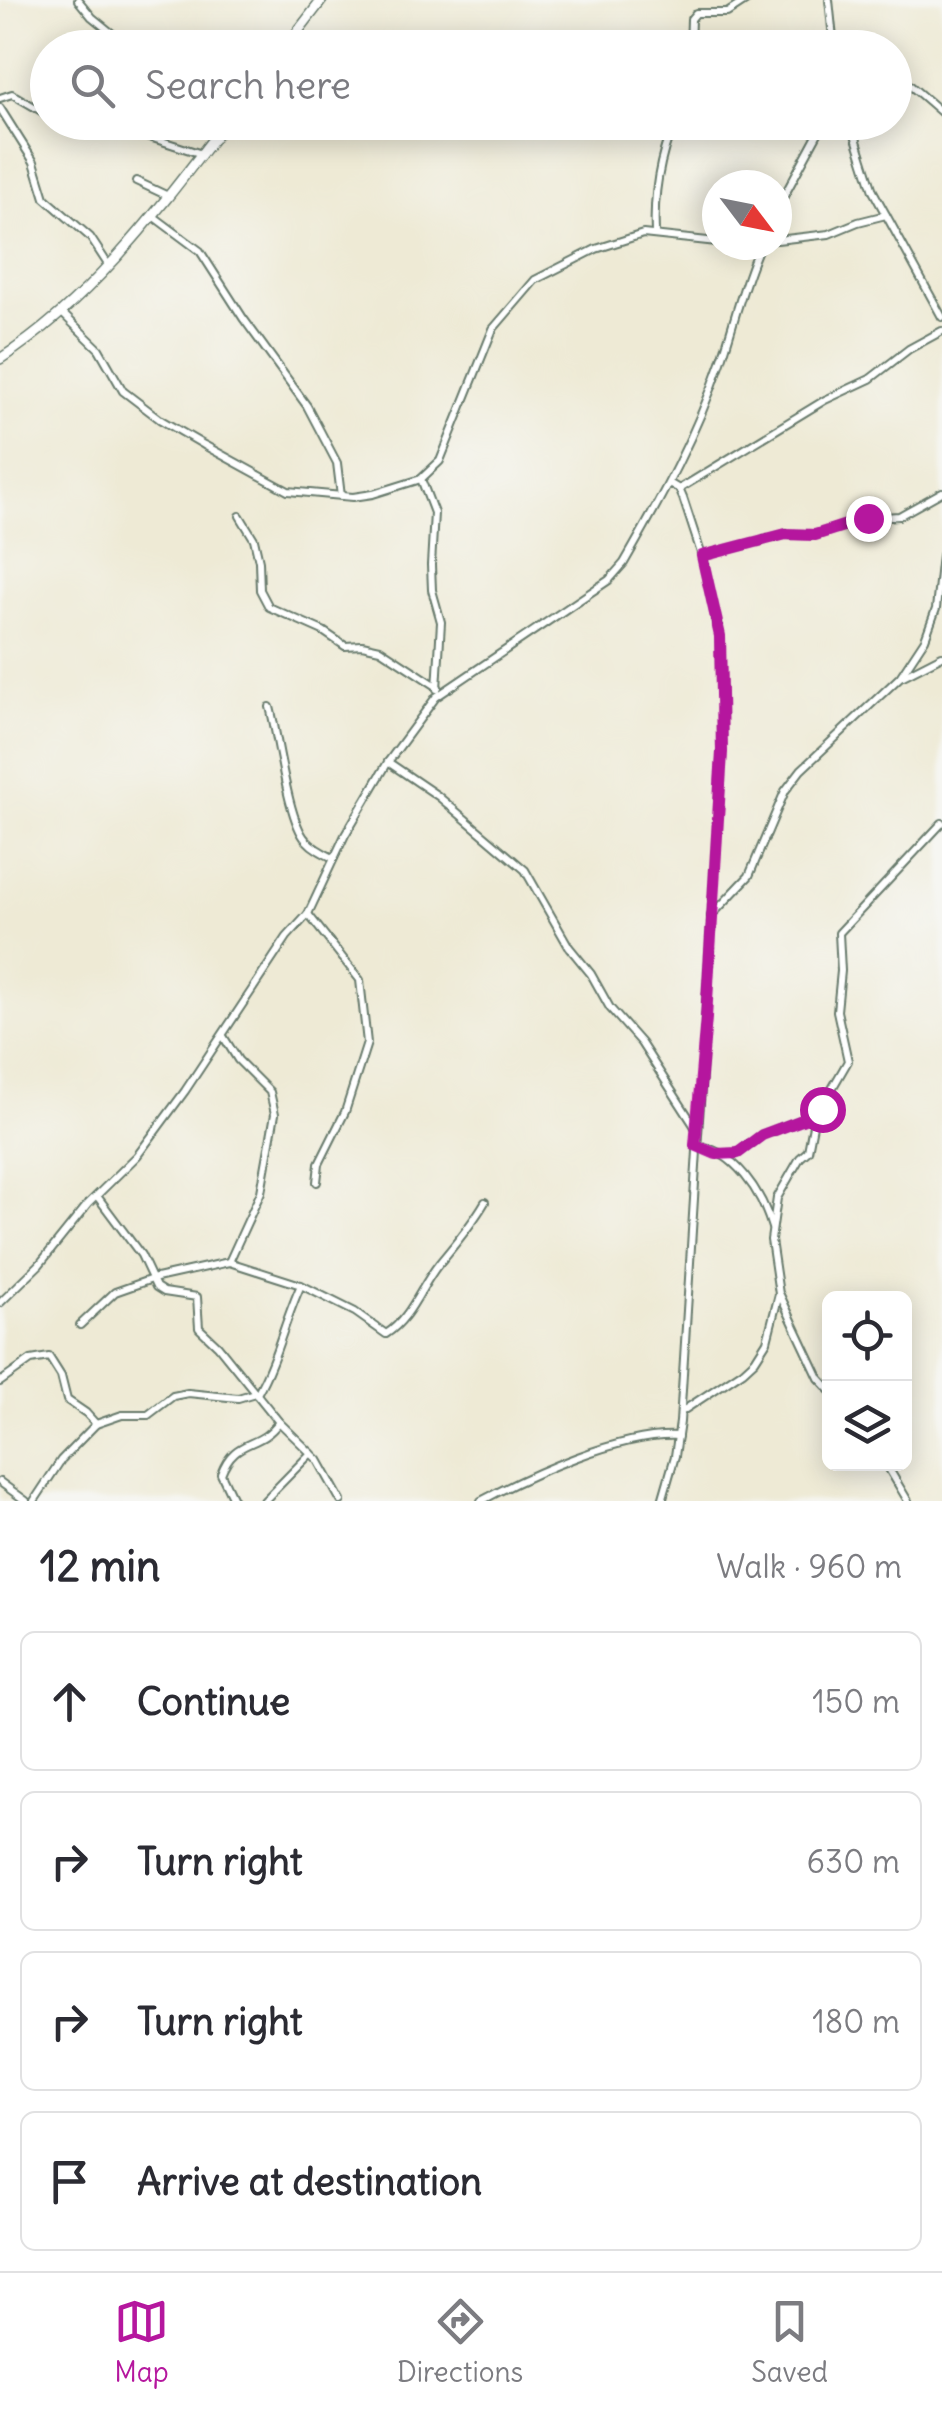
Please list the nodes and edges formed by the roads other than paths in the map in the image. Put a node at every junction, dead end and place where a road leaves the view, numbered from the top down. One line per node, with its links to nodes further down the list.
1 (78, 0): 5 (street)
2 (322, 0): 6 (main road)
3 (748, 0): 7 (street)
4 (829, 0): 8 (street)
5 (107, 30)
6 (298, 30)
7 (691, 30)
8 (832, 30)
9 (912, 87): 13 (street)
10 (0, 98): 11 (street)
11 (30, 104)
12 (0, 108): 29 (street)
13 (942, 113)
14 (159, 140): 19 (street)
15 (212, 140): 19 (main road)
16 (666, 140): 25 (street)
17 (814, 140): 21 (street)
18 (857, 140): 23 (street)
19 (202, 154): 22 (main road)
20 (136, 181): 22 (street)
21 (792, 181)
22 (168, 196): 24 (main road)
23 (886, 215): 26 (street); 31 (street)
24 (153, 216): 29 (main road); 38 (street)
25 (656, 233): 27 (street); 34 (street)
26 (792, 238)
27 (702, 240)
28 (753, 260): 35 (street)
29 (110, 267): 30 (main road)
30 (60, 311): 33 (main road); 38 (street)
31 (942, 317)
32 (942, 331): 36 (street)
33 (0, 359)
34 (421, 479): 38 (street); 44 (street)
35 (668, 483): 36 (street); 45 (street)
36 (679, 489): 41 (street)
37 (942, 492): 41 (street)
38 (341, 496)
39 (240, 516): 44 (street)
40 (942, 555): 43 (street)
41 (702, 556): 51 (street)
42 (942, 656): 43 (street)
43 (900, 678): 51 (street)
44 (438, 687): 45 (street)
45 (436, 697): 47 (street)
46 (270, 707): 49 (street)
47 (388, 762): 49 (street); 54 (street)
48 (942, 823): 53 (street)
49 (333, 858): 50 (street)
50 (308, 914): 52 (street); 57 (street)
51 (711, 916): 54 (street)
52 (223, 1036): 58 (street); 61 (street)
53 (818, 1114): 56 (street); 60 (street)
54 (697, 1130): 55 (street)
55 (695, 1145): 56 (street); 70 (street)
56 (716, 1154): 60 (street)
57 (317, 1182)
58 (97, 1196): 62 (street); 65 (street)
59 (485, 1202): 63 (street)
60 (772, 1229): 64 (street)
61 (229, 1262): 62 (street); 63 (street)
62 (152, 1280): 66 (street); 69 (street)
63 (301, 1285): 69 (street)
64 (779, 1294): 67 (street); 70 (street)
65 (0, 1303)
66 (80, 1325)
67 (822, 1381)
68 (0, 1382): 72 (street)
69 (256, 1393): 71 (street); 72 (street)
70 (680, 1413): 73 (street)
71 (279, 1422): 74 (street); 79 (street)
72 (96, 1424): 78 (street)
73 (678, 1436): 82 (street); 83 (street)
74 (311, 1453): 80 (street); 81 (street)
75 (890, 1471): 84 (street)
76 (0, 1482): 77 (street)
77 (26, 1501)
78 (34, 1501)
79 (234, 1501)
80 (264, 1501)
81 (341, 1501)
82 (481, 1501)
83 (662, 1501)
84 (908, 1501)

